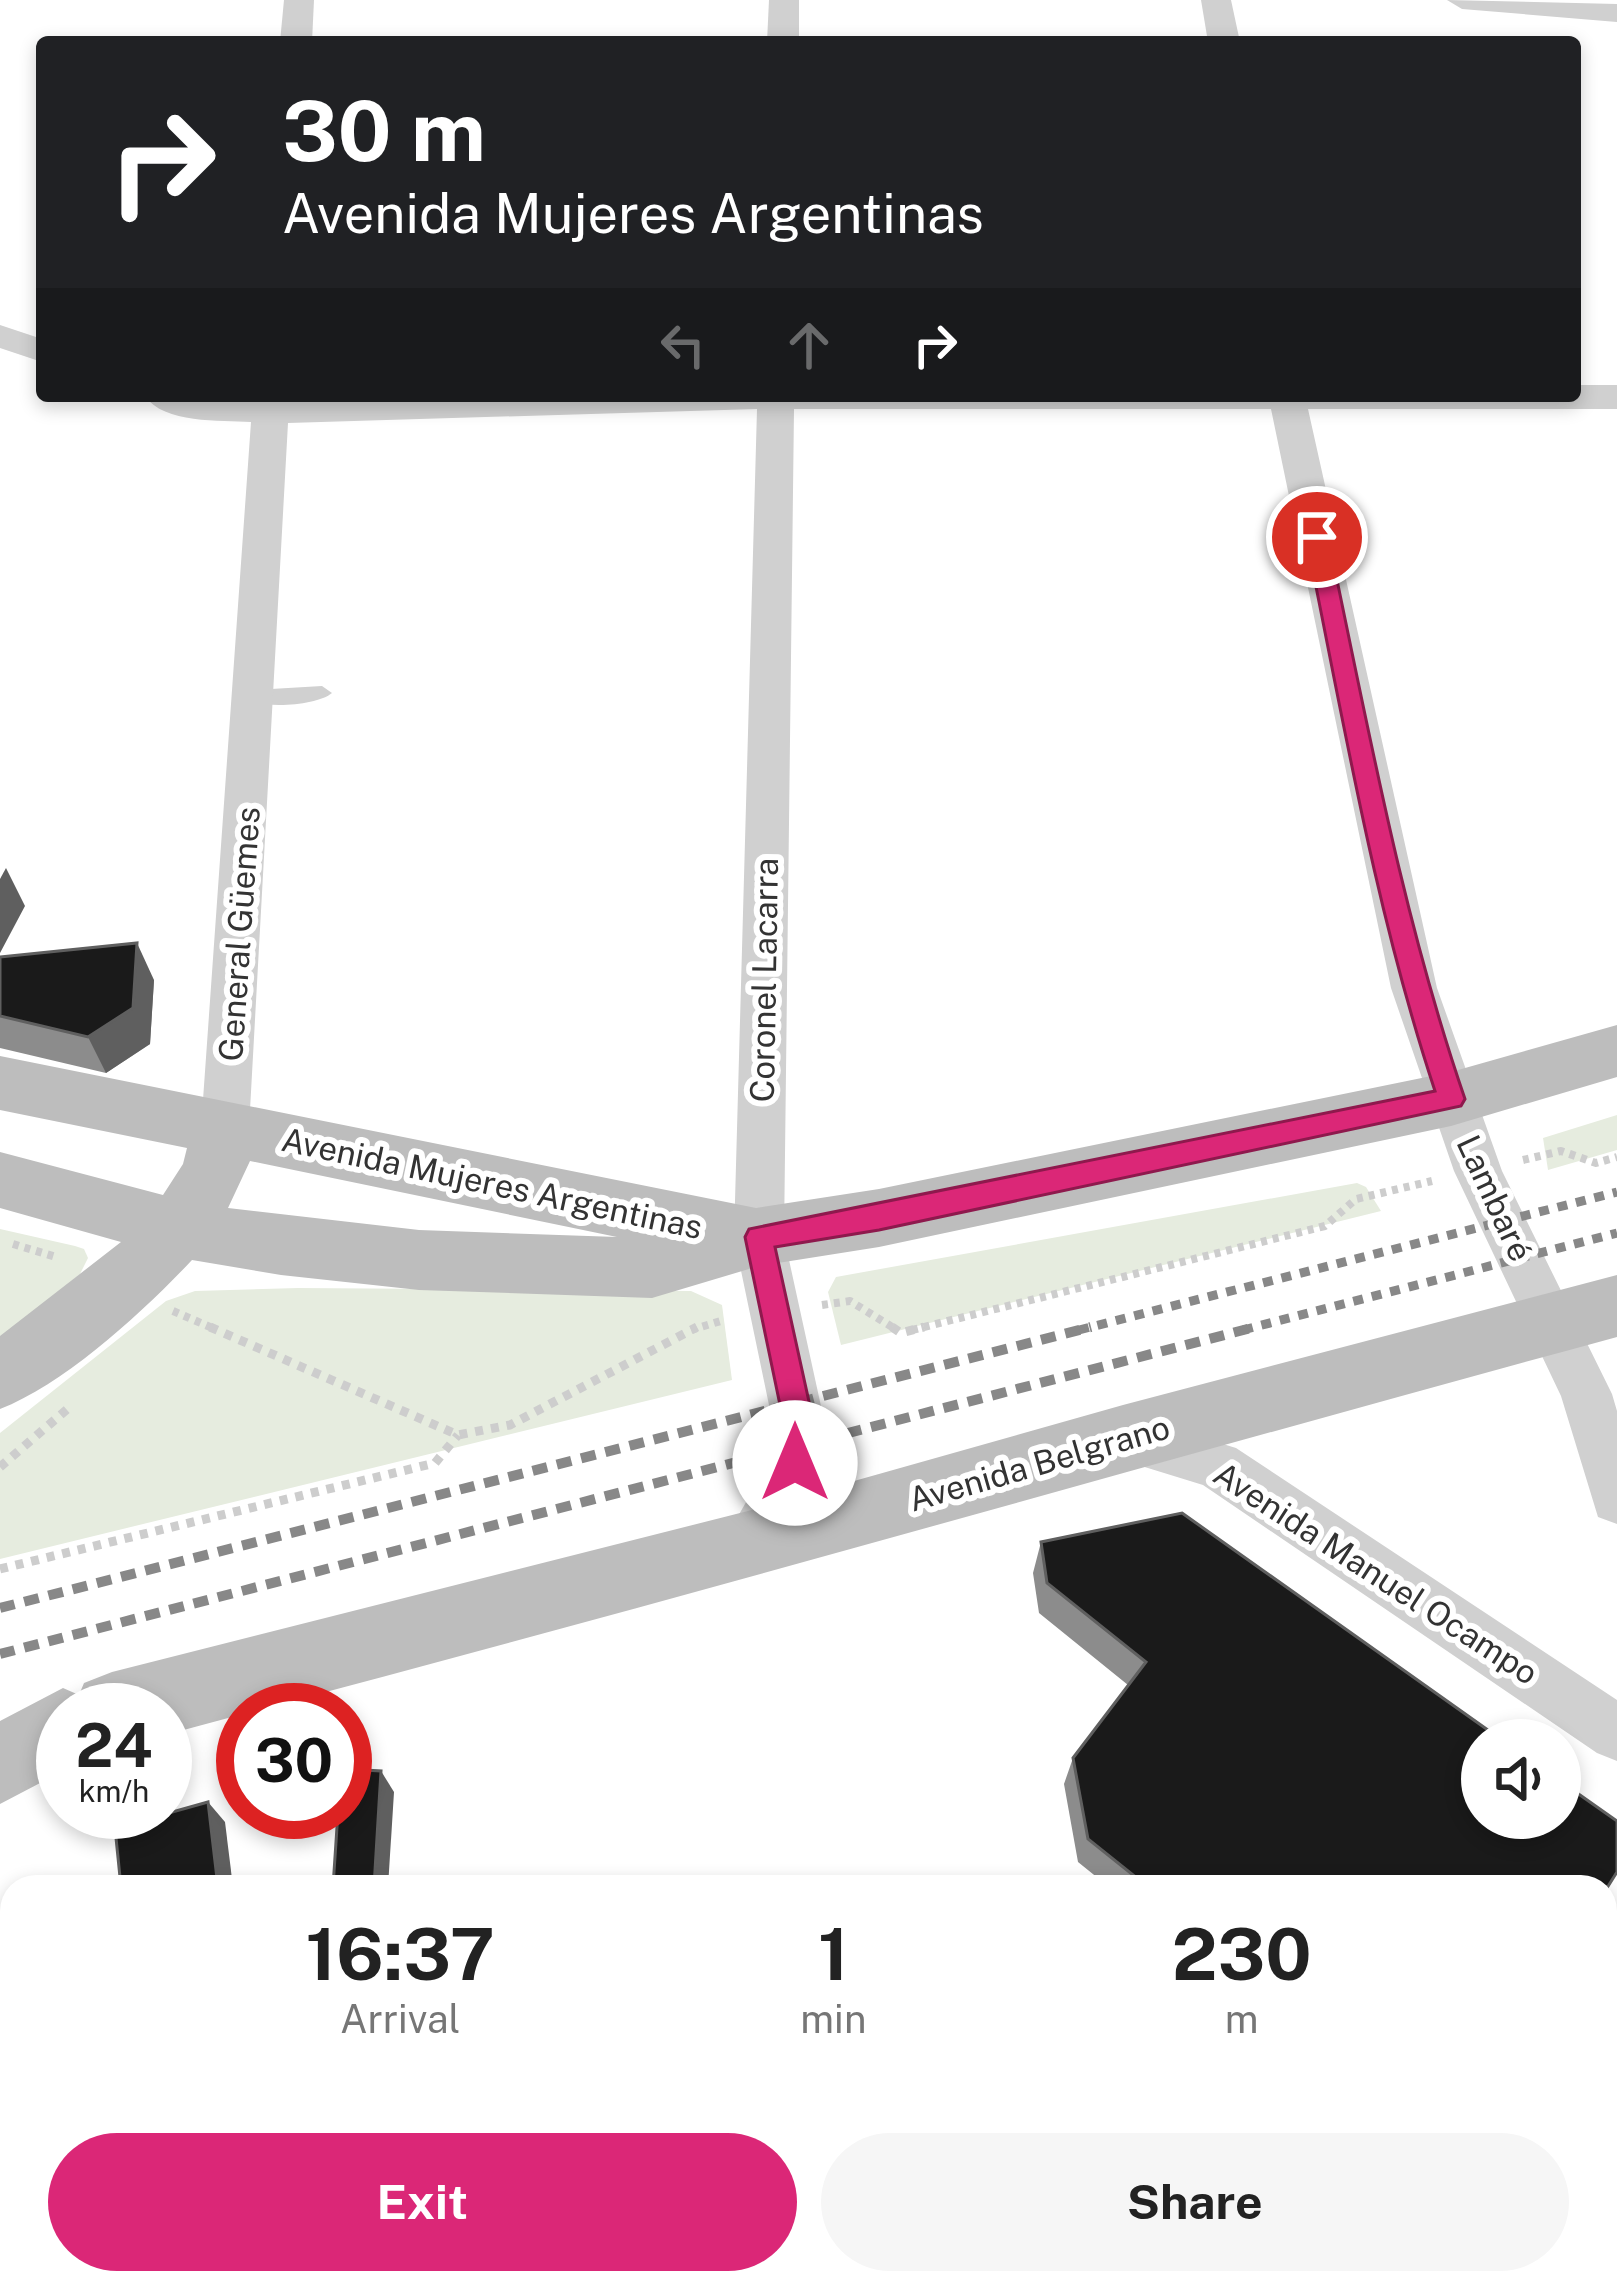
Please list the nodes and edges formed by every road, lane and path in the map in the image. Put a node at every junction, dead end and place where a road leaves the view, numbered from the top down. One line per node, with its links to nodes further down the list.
1 (299, 0): 7 (street)
2 (784, 0): 8 (street)
3 (1216, 0): 9 (street)
4 (1462, 0): 6 (street)
5 (1606, 0): 6 (street)
6 (1617, 11)
7 (296, 36)
8 (783, 36)
9 (1223, 36)
10 (0, 336): 11 (street)
11 (36, 349)
12 (1581, 397): 13 (street)
13 (1617, 397)
14 (179, 402): 18 (street)
15 (415, 402): 18 (street)
16 (776, 402): 27 (street, Coronel Lacarra)
17 (1288, 402): 23 (street, Lambaré)
18 (270, 404): 20 (street, General Güemes)
19 (322, 692): 20 (lane)
20 (253, 698): 24 (street, General Güemes)
21 (1617, 1051): 23 (main road, Avenida Mujeres Argentinas)
22 (0, 1083): 24 (main road)
23 (1451, 1099): 27 (main road, Avenida Mujeres Argentinas); 28 (street, Lambaré)
24 (225, 1128): 26 (main road, General Güemes); 27 (main road, Avenida Mujeres Argentinas)
25 (0, 1180): 26 (main road, Avenida Mujeres Argentinas)
26 (176, 1228): 27 (main road, Avenida Mujeres Argentinas); 29 (main road, General Güemes)
27 (759, 1237): 33 (street, Coronel Lacarra)
28 (1586, 1314): 31 (main road, Avenida Belgrano); 32 (street, Lambaré)
29 (0, 1378)
30 (458, 1435): 34 (path)
31 (1123, 1438): 33 (main road, Avenida Belgrano); 38 (street, Avenida Manuel Ocampo)
32 (1617, 1499)
33 (748, 1546): 35 (main road, Avenida Belgrano)
34 (0, 1569)
35 (192, 1689)
36 (0, 1724): 37 (main road)
37 (36, 1724)
38 (1617, 1733)
39 (36, 1742): 40 (main road)
40 (0, 1765)

